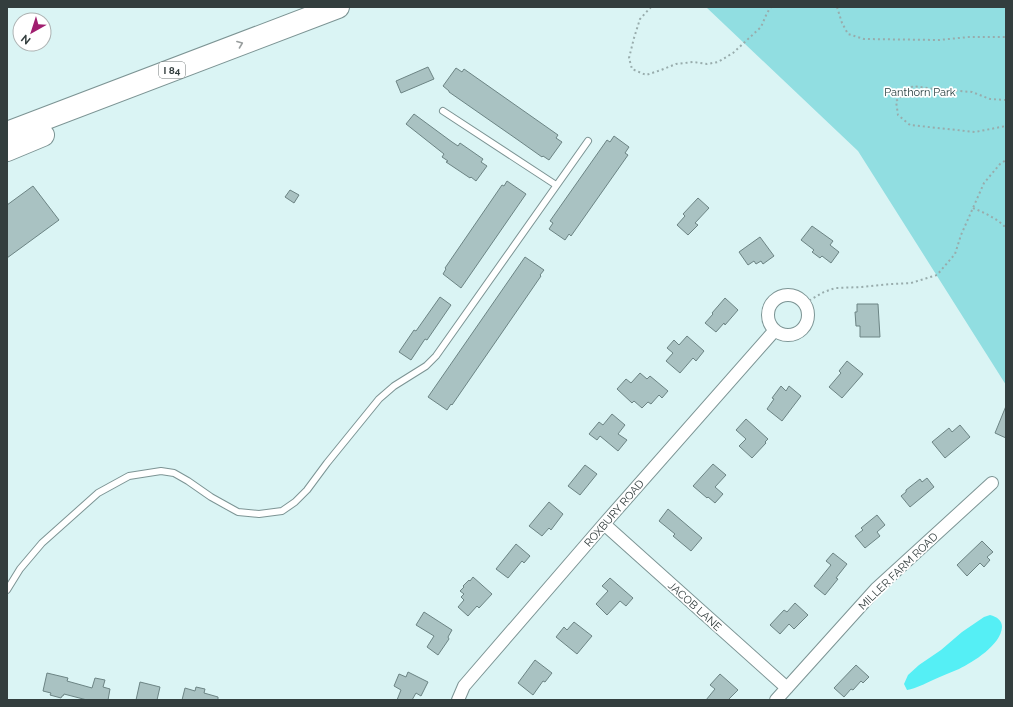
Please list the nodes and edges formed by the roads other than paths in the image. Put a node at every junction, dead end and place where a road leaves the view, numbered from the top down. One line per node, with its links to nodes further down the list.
1 (338, 7): 2 (highway, I 84, one-way to 1)
2 (216, 53): 4 (highway, I 84); 6 (highway)
3 (443, 111): 7 (lane)
4 (7, 133)
5 (588, 141): 7 (lane)
6 (7, 150)
7 (556, 185): 11 (lane)
8 (775, 330): 8 (street); 10 (street, ROXBURY ROAD)
9 (992, 483): 12 (street, MILLER FARM ROAD)
10 (604, 524): 12 (street, JACOB LANE); 13 (street, ROXBURY ROAD)
11 (7, 590)
12 (787, 688): 14 (street, MILLER FARM ROAD)
13 (458, 700)
14 (776, 700)

